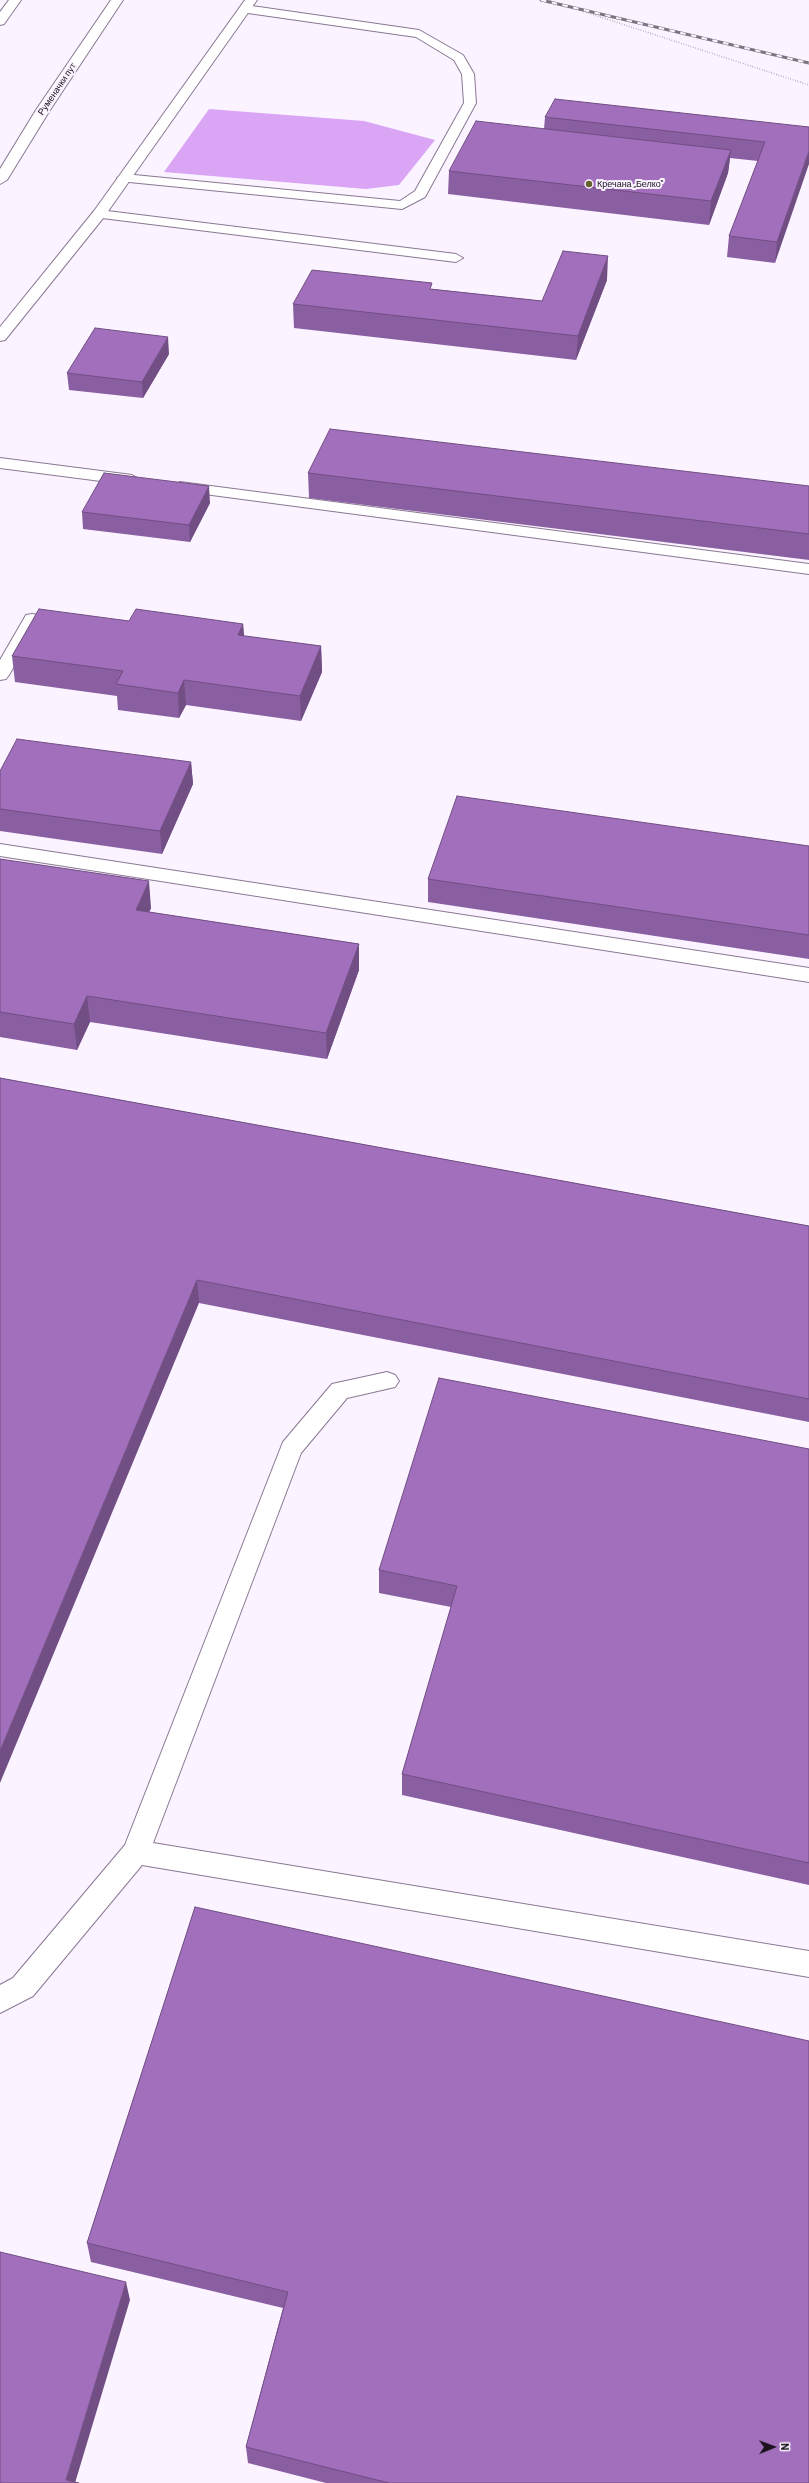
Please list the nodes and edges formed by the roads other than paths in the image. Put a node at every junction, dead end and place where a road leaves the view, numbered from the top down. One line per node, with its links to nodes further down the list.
1 (15, 0): 4 (street)
2 (117, 0): 6 (street, Руменачки пут)
3 (248, 5): 5 (street); 5 (street)
4 (0, 21)
5 (124, 178): 7 (street)
6 (0, 180)
7 (99, 214): 8 (street); 9 (street)
8 (456, 258)
9 (0, 337)
10 (0, 463): 11 (street)
11 (809, 569)
12 (32, 618): 13 (street)
13 (0, 675)
14 (0, 850): 15 (street)
15 (809, 975)
16 (387, 1381): 17 (street)
17 (136, 1852): 18 (street); 19 (street)
18 (809, 1964)
19 (0, 2000)

